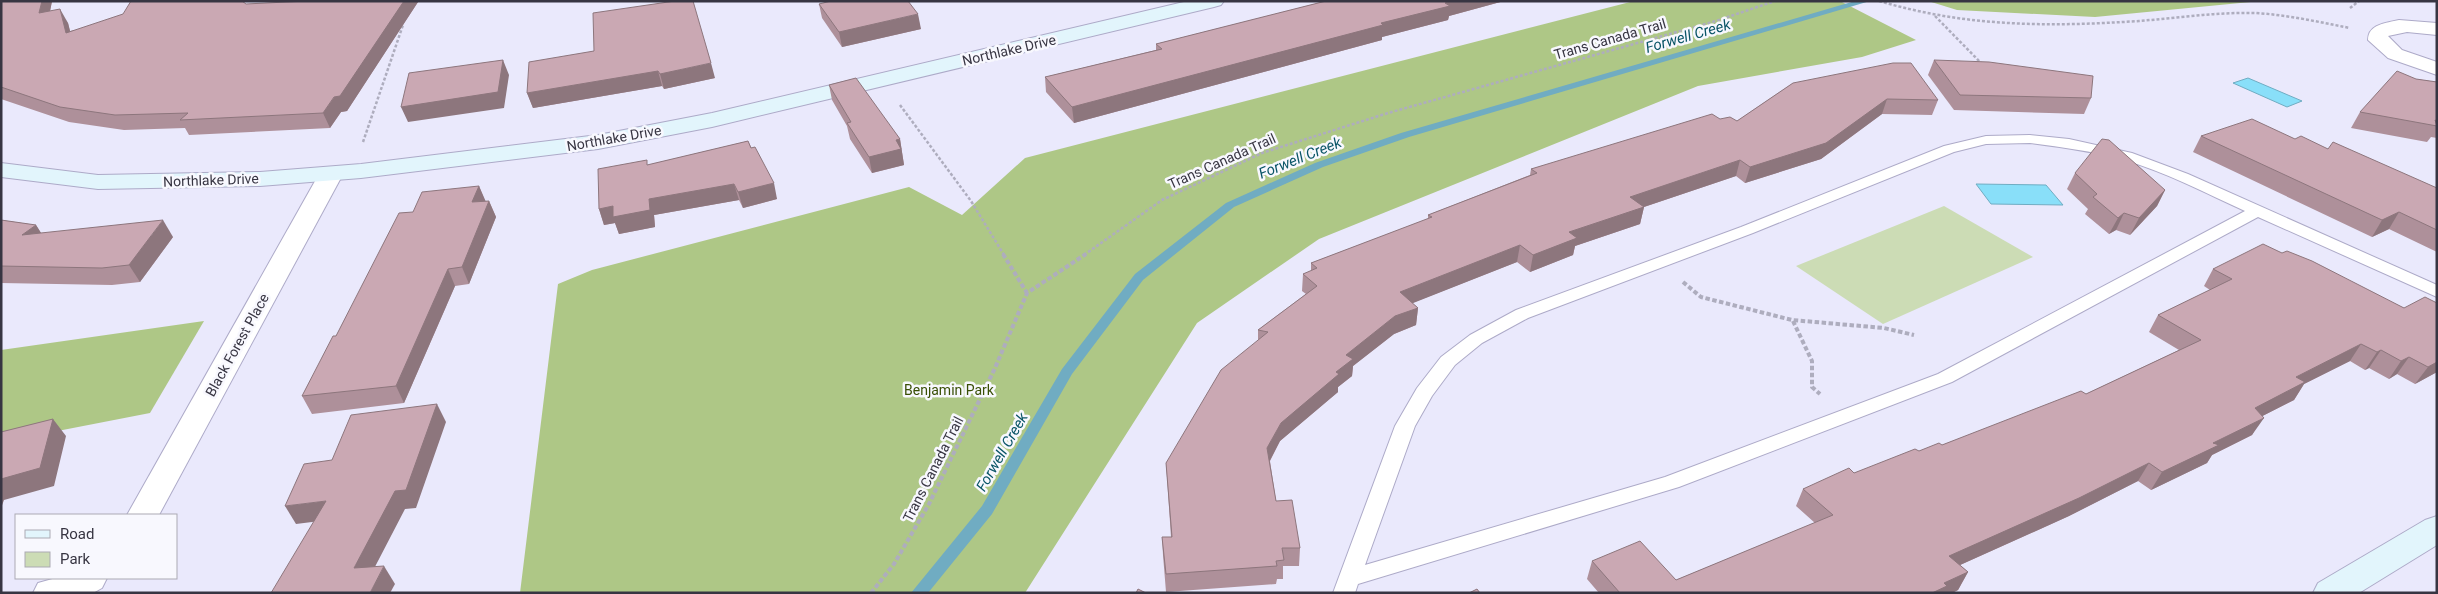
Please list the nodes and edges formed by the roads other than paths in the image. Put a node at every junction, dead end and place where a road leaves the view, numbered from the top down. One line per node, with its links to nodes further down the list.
1 (1214, 1): 5 (street, Northlake Drive)
2 (2437, 29): 3 (street)
3 (2437, 69)
4 (1, 170): 5 (street, Northlake Drive)
5 (331, 174): 8 (street, Black Forest Place)
6 (2257, 211): 7 (lane); 11 (lane); 11 (lane)
7 (2437, 292)
8 (144, 514)
9 (2437, 529): 13 (street)
10 (88, 579): 12 (street)
11 (1347, 586)
12 (50, 593)
13 (2330, 593)

